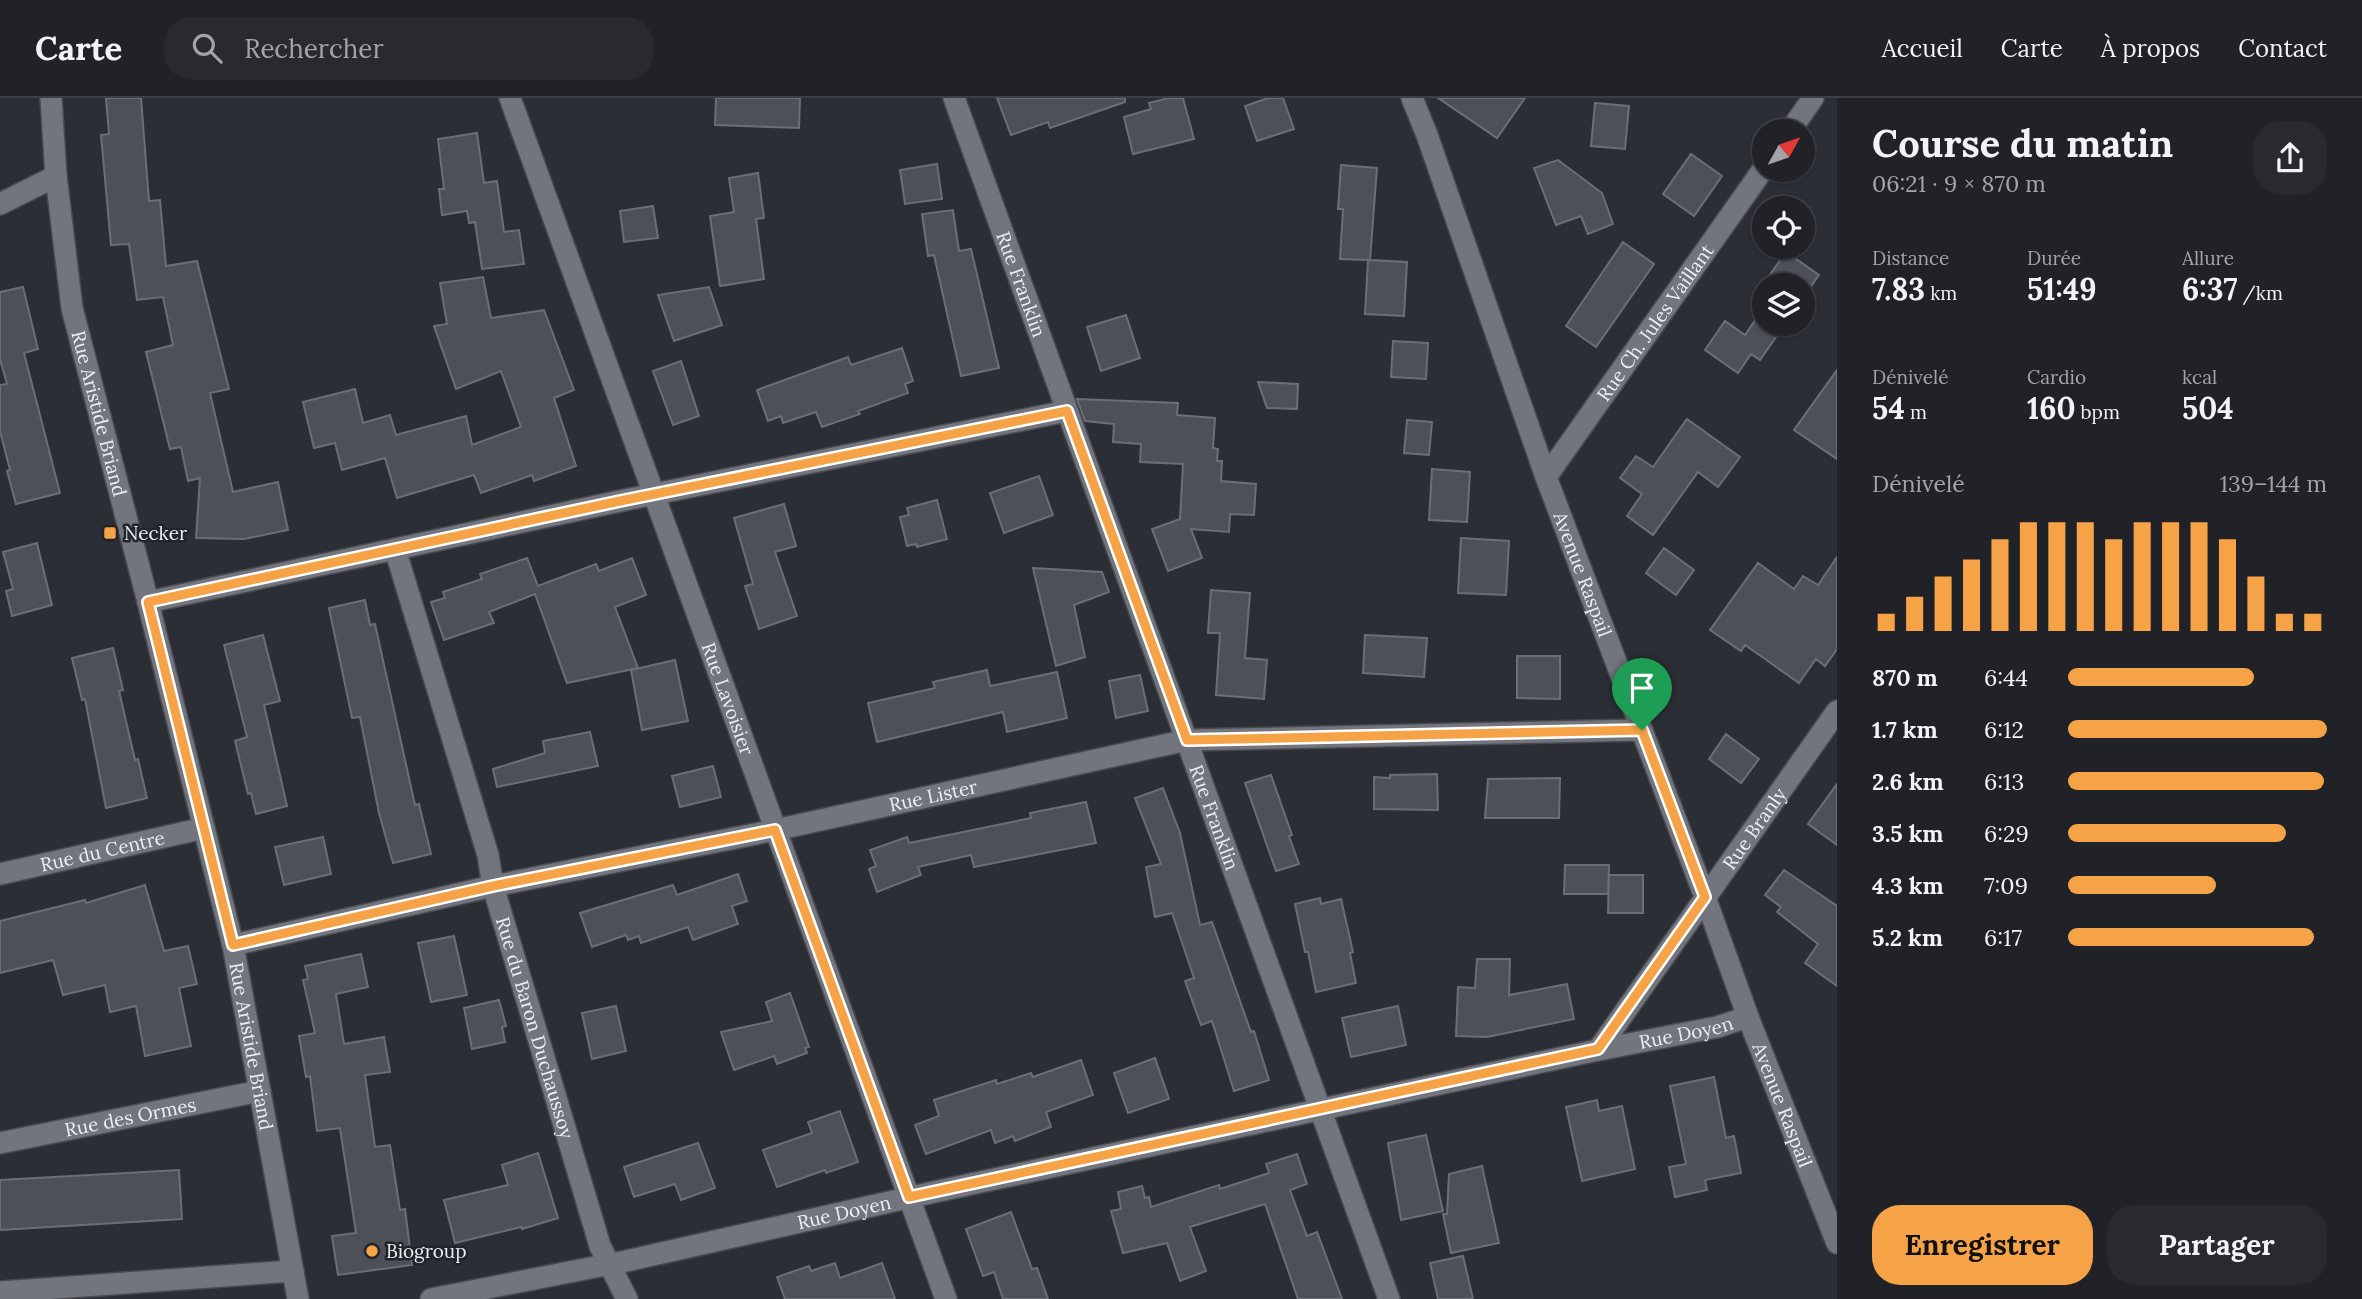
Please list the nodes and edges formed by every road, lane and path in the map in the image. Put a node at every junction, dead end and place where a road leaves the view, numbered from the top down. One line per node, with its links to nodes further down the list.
1 (51, 98): 7 (street, Rue Aristide Briand)
2 (510, 98): 12 (street, Rue Lavoisier)
3 (954, 98): 10 (street, Rue Franklin)
4 (1412, 98): 11 (street, Avenue Raspail)
5 (1814, 98): 6 (street)
6 (1799, 119)
7 (56, 176): 9 (street); 14 (street, Rue Aristide Briand)
8 (1754, 182): 11 (street, Rue Ch. Jules Vaillant)
9 (0, 204)
10 (1067, 411): 12 (street); 17 (street, Rue Franklin)
11 (1546, 477): 16 (street, Avenue Raspail)
12 (655, 494): 13 (street); 19 (street, Rue Lavoisier)
13 (395, 549): 14 (street); 21 (street, Rue du Baron Duchaussoy)
14 (148, 602): 18 (street, Rue Aristide Briand)
15 (1837, 710): 22 (street, Rue Branly)
16 (1642, 730): 17 (street, Rue Lister); 22 (street, Avenue Raspail)
17 (1187, 740): 19 (street, Rue Lister); 27 (street, Rue Franklin)
18 (205, 828): 20 (street, Rue du Centre); 23 (street, Rue Aristide Briand)
19 (775, 830): 21 (street, Rue Lister); 29 (street, Rue Lavoisier)
20 (0, 874)
21 (493, 886): 23 (street, Rue Lister); 31 (street, Rue du Baron Duchaussoy)
22 (1705, 897): 24 (street, Avenue Raspail); 25 (street, Rue Branly)
23 (233, 945): 26 (street, Rue Aristide Briand)
24 (1748, 1017): 25 (street, Rue Doyen); 30 (street, Avenue Raspail)
25 (1598, 1049): 27 (street, Rue Doyen)
26 (260, 1091): 28 (street, Rue des Ormes); 32 (street, Rue Aristide Briand)
27 (1322, 1110): 29 (street, Rue Doyen); 38 (street, Rue Franklin)
28 (0, 1143)
29 (909, 1197): 31 (street, Rue Doyen); 37 (street, Rue Lavoisier)
30 (1837, 1244)
31 (608, 1264): 35 (street, Rue Doyen); 36 (street, Rue du Baron Duchaussoy)
32 (293, 1271): 33 (street); 34 (street, Rue Aristide Briand)
33 (0, 1292)
34 (298, 1299)
35 (431, 1299)
36 (627, 1299)
37 (946, 1299)
38 (1389, 1299)

